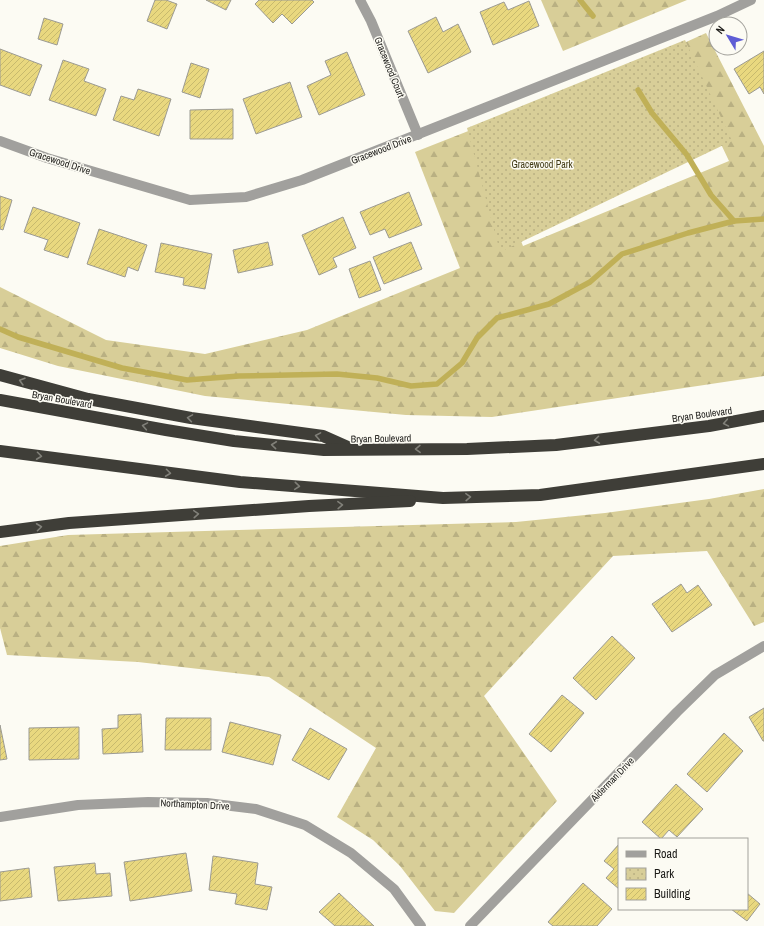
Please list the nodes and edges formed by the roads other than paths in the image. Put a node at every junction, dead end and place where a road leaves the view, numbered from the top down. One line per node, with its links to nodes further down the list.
1 (360, 0): 3 (street, Gracewood Court)
2 (751, 0): 3 (street, Gracewood Drive)
3 (418, 135): 4 (street, Gracewood Drive)
4 (0, 141)
5 (0, 375): 8 (highway, one-way to 5)
6 (0, 400): 8 (highway, Bryan Boulevard, one-way to 6)
7 (764, 416): 8 (highway, Bryan Boulevard, one-way to 8)
8 (354, 450)
9 (0, 451): 11 (highway, one-way to 11)
10 (764, 464): 11 (highway, one-way to 10)
11 (443, 498): 12 (highway, one-way to 11)
12 (0, 532)
13 (764, 646): 16 (street, Alderman Drive)
14 (0, 817): 15 (street, Northampton Drive)
15 (421, 926)
16 (470, 926)

